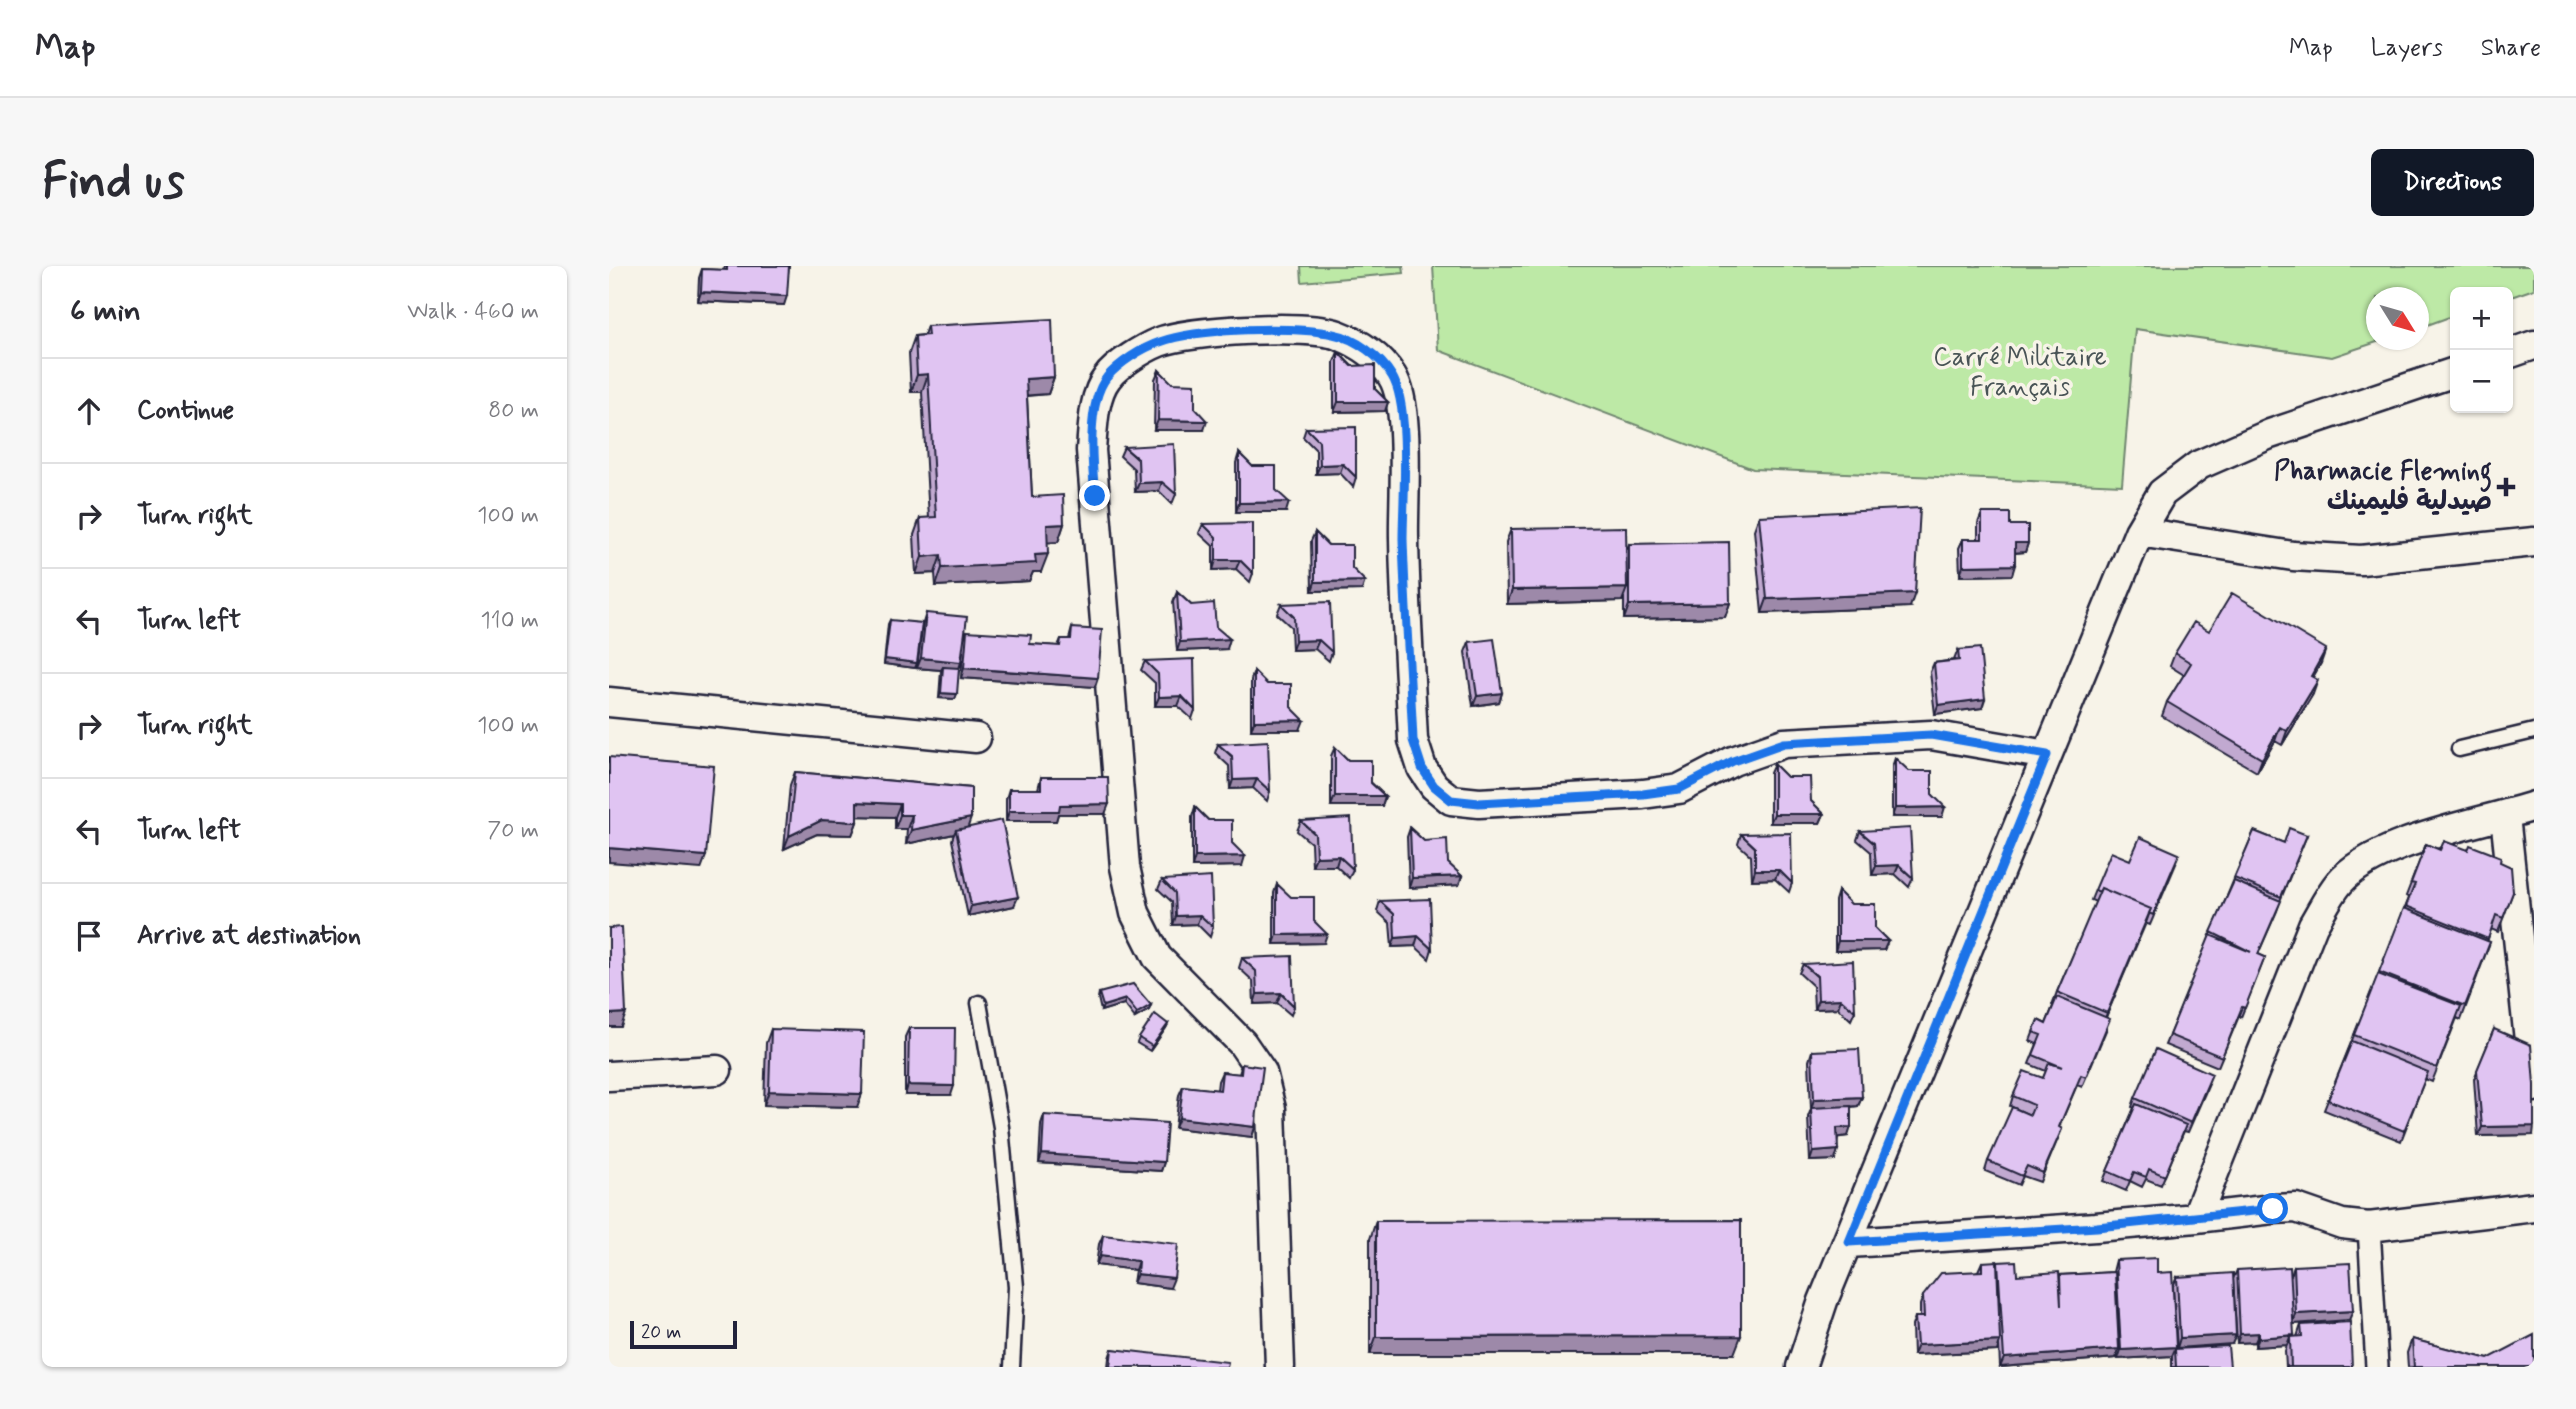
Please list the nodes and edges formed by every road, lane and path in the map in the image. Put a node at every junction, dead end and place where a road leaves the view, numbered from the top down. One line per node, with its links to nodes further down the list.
1 (2534, 345): 2 (street)
2 (2513, 352)
3 (2450, 374): 4 (street)
4 (2139, 532): 5 (street); 10 (street)
5 (2534, 542)
6 (609, 702): 8 (street)
7 (2534, 731): 9 (lane)
8 (976, 738)
9 (2459, 749)
10 (2047, 755): 21 (street); 23 (street)
11 (2534, 806): 12 (street)
12 (2505, 816): 14 (street); 19 (street)
13 (979, 1003): 22 (lane)
14 (2533, 1057): 17 (street)
15 (717, 1070): 16 (street)
16 (609, 1076)
17 (2534, 1087)
18 (2534, 1207): 20 (street)
19 (2196, 1218): 20 (street); 21 (street)
20 (2369, 1227): 25 (street)
21 (1849, 1242): 24 (street)
22 (1012, 1367)
23 (1280, 1367)
24 (1801, 1367)
25 (2377, 1367)

